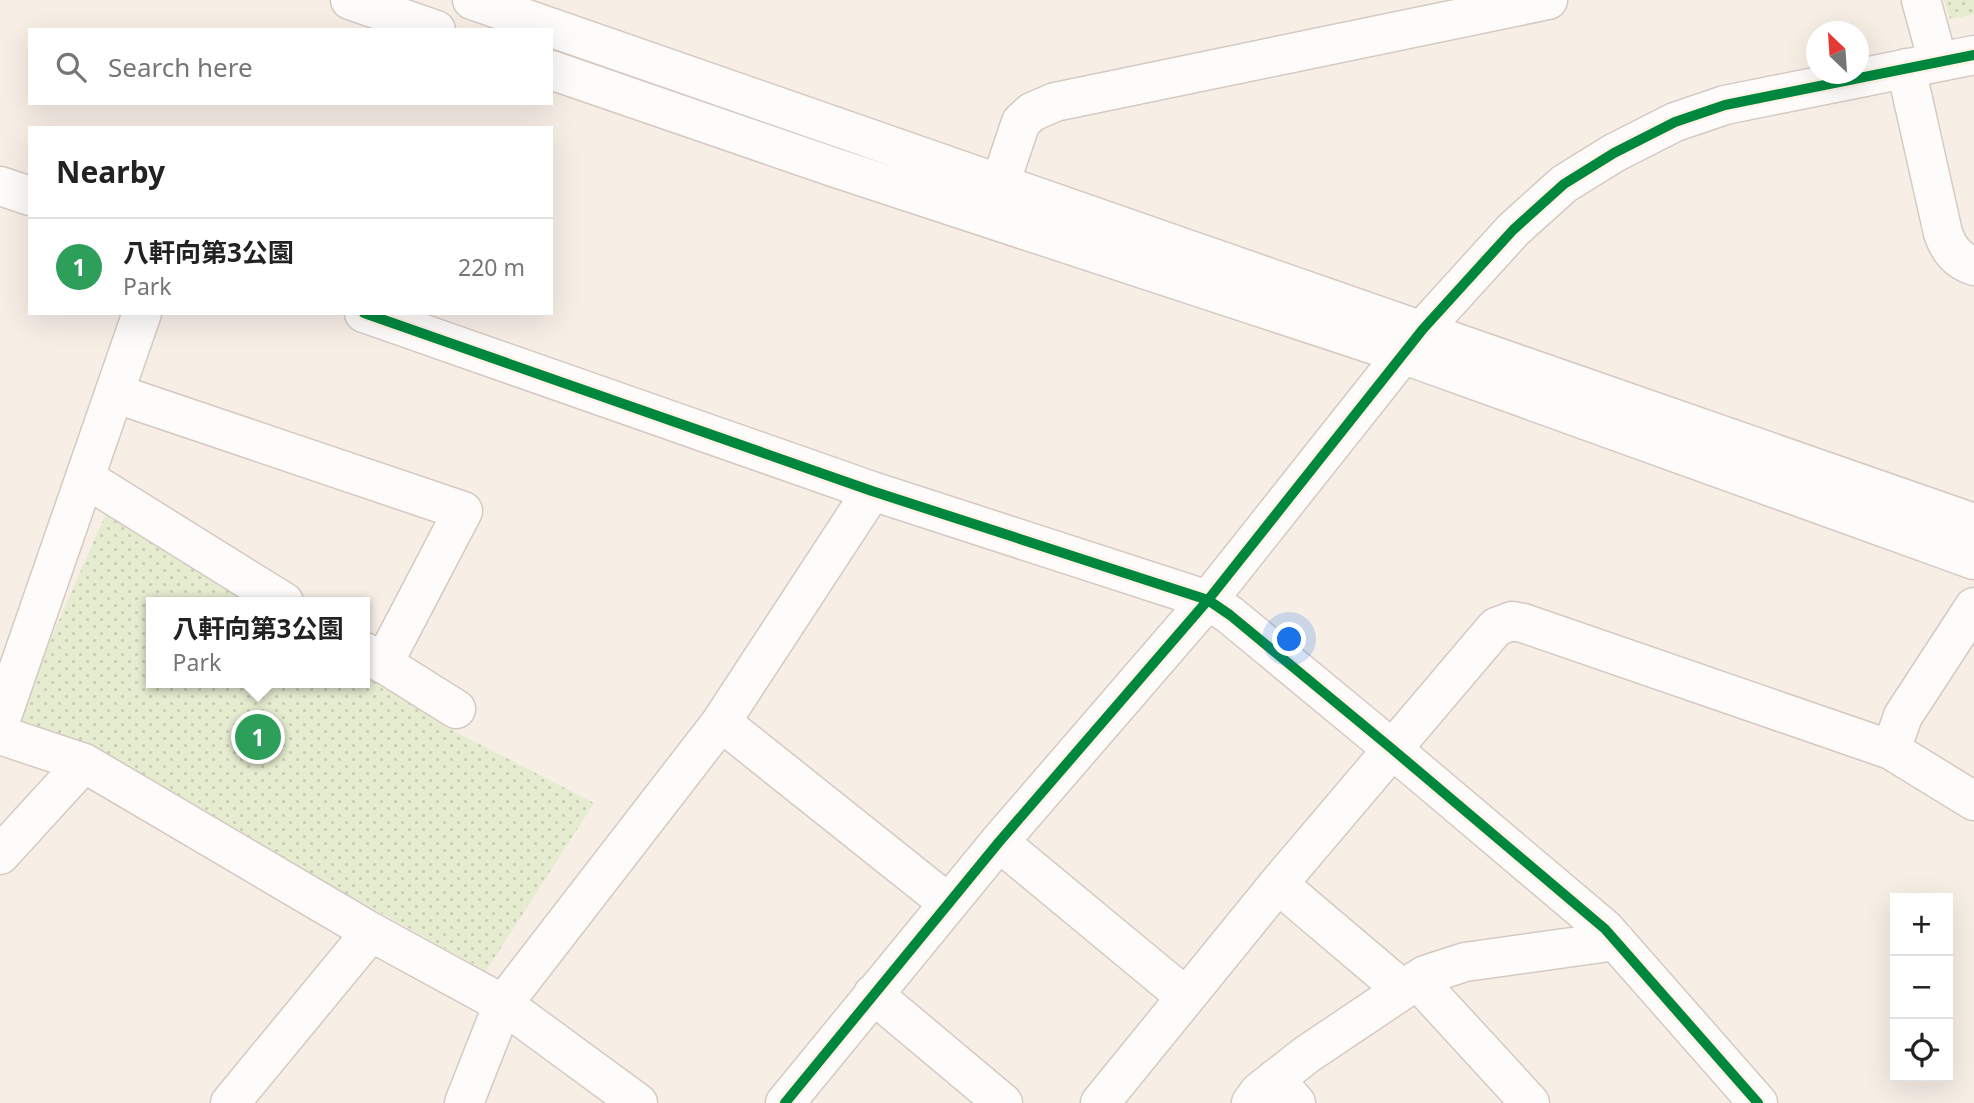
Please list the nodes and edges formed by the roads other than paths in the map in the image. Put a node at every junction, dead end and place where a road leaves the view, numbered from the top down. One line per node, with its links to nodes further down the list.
1 (350, 0): 5 (street)
2 (472, 0): 6 (street)
3 (1548, 0): 10 (street)
4 (1921, 0): 8 (street)
5 (430, 28)
6 (552, 28)
7 (553, 28): 10 (street)
8 (1939, 62): 13 (street); 16 (street)
9 (553, 71): 16 (street)
10 (1000, 184): 16 (street)
11 (0, 186): 12 (street)
12 (28, 195)
13 (1974, 266)
14 (141, 315): 17 (street)
15 (370, 315): 19 (street)
16 (1412, 342): 20 (street); 21 (street); 23 (street)
17 (114, 393): 18 (street); 25 (street)
18 (85, 478): 22 (street); 27 (street)
19 (872, 491): 23 (street); 28 (street)
20 (1974, 523)
21 (1974, 560)
22 (276, 597)
23 (1208, 600): 30 (street); 34 (street)
24 (1974, 607): 31 (street)
25 (374, 658): 26 (street)
26 (456, 709)
27 (0, 722)
28 (721, 722): 37 (street); 43 (street)
29 (0, 735): 32 (street)
30 (1391, 748): 31 (street); 36 (street); 39 (street)
31 (1891, 750): 33 (street)
32 (85, 763): 35 (street); 38 (street)
33 (1974, 801)
34 (999, 842): 37 (street); 42 (street)
35 (0, 855)
36 (1278, 884): 40 (street); 42 (street)
37 (948, 903): 41 (street)
38 (371, 932): 43 (street); 45 (street)
39 (1616, 941): 40 (street); 52 (street)
40 (1410, 985): 44 (street); 51 (street)
41 (873, 994): 48 (street); 49 (street)
42 (1186, 998): 50 (street)
43 (503, 1004): 46 (street); 47 (street)
44 (1274, 1095)
45 (230, 1103)
46 (464, 1103)
47 (638, 1103)
48 (785, 1103)
49 (1003, 1103)
50 (1100, 1103)
51 (1530, 1103)
52 (1758, 1103)

